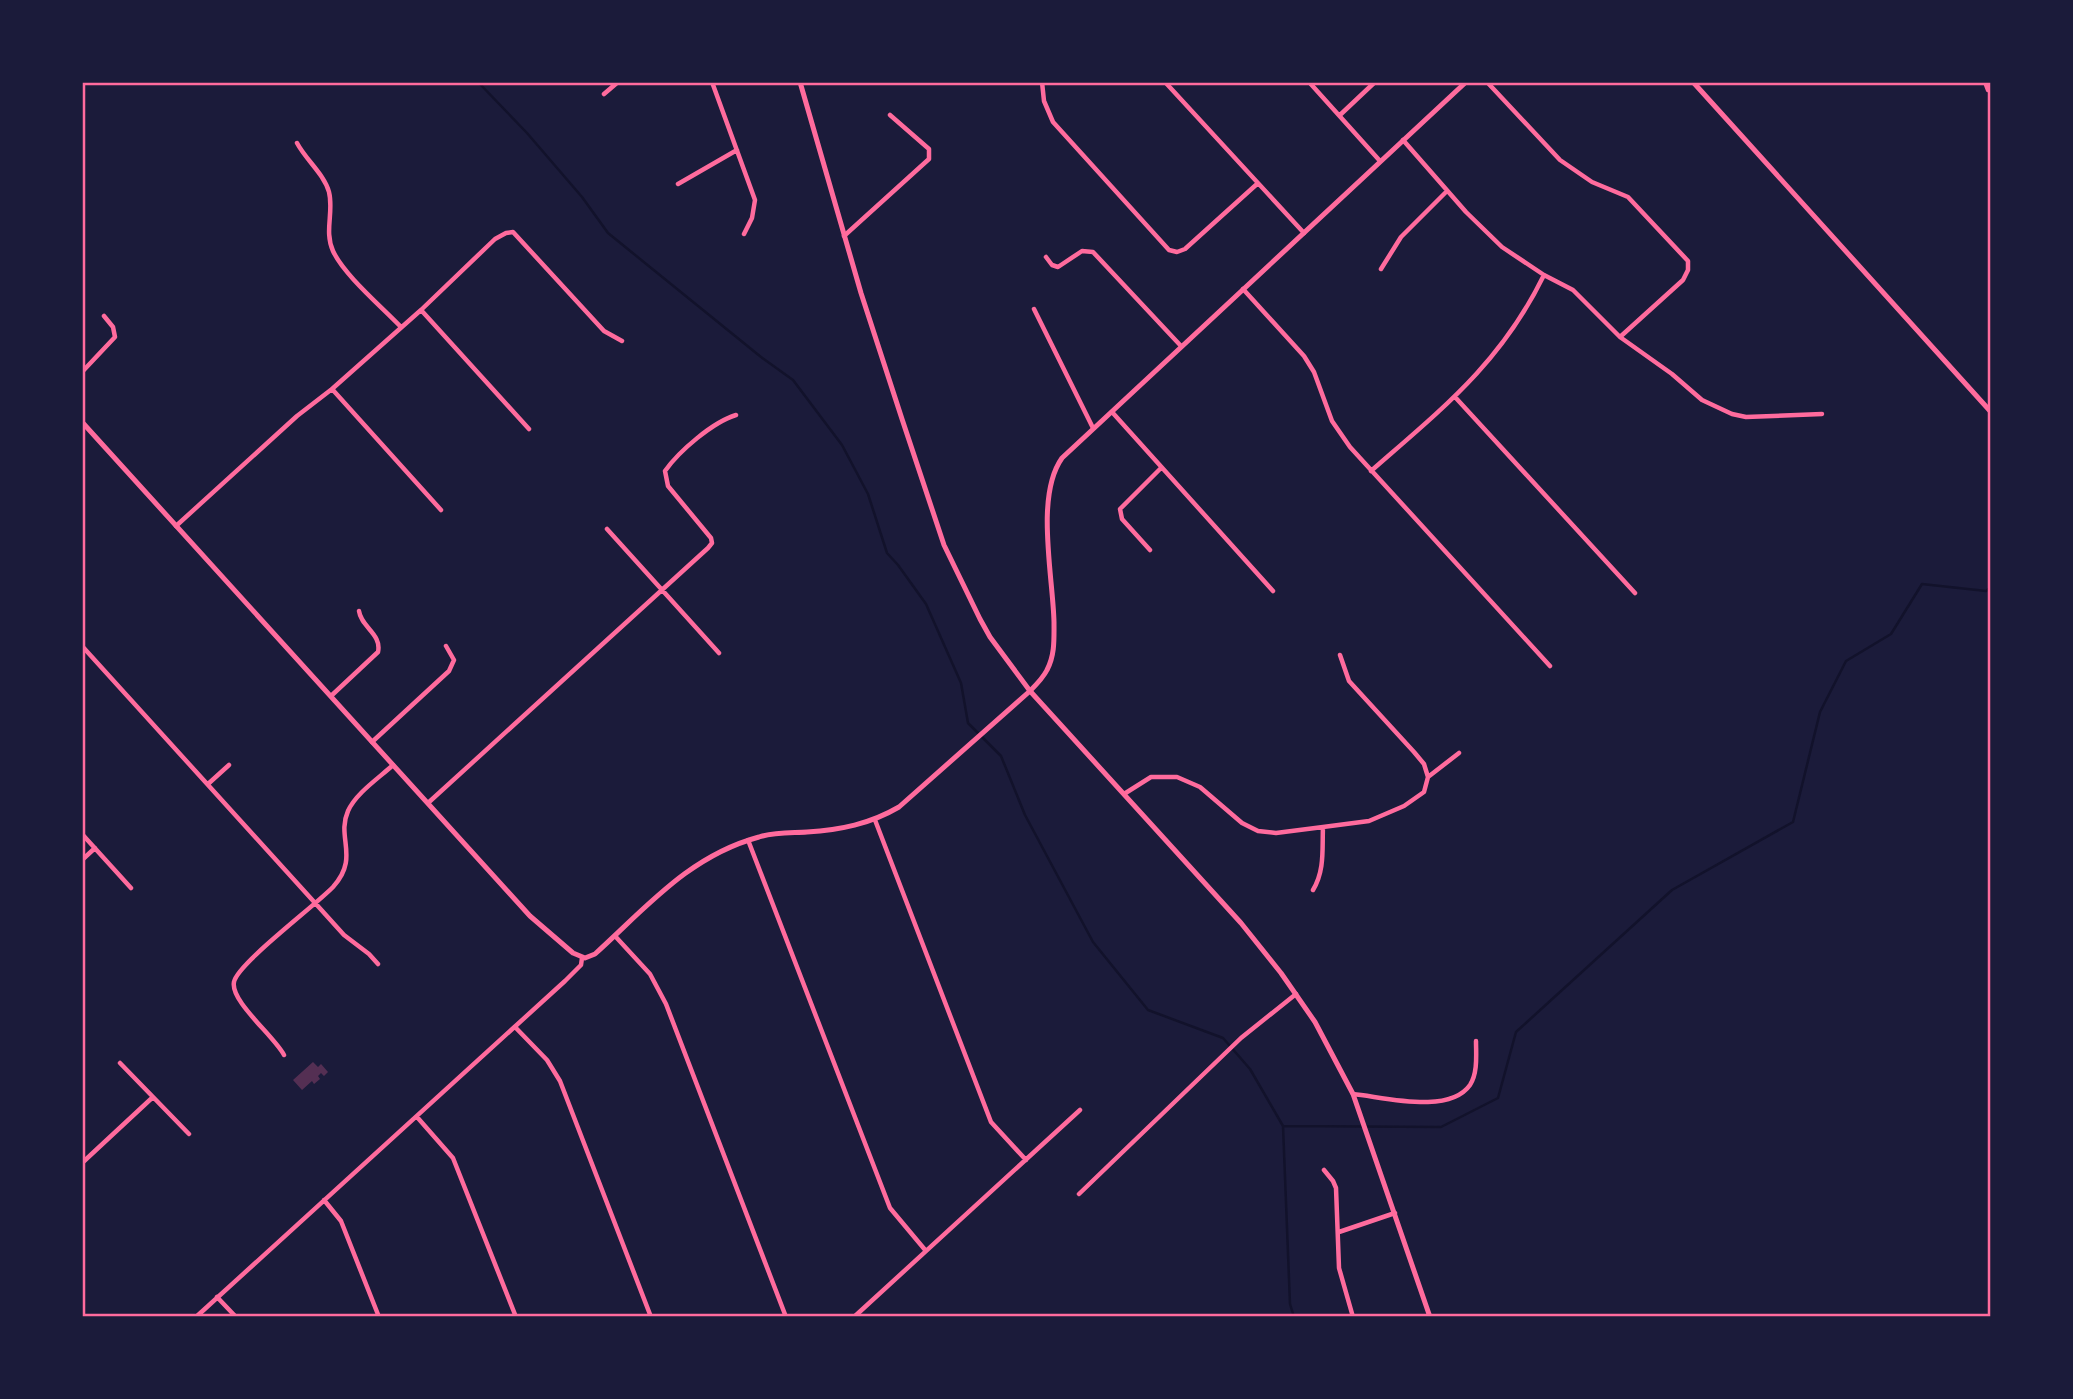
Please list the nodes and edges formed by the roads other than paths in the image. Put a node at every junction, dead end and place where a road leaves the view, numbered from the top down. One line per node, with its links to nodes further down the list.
1 (618, 82): 13 (street)
2 (712, 82): 18 (street)
3 (800, 82): 25 (street)
4 (1042, 82): 21 (street)
5 (1165, 82): 21 (street)
6 (1310, 82): 14 (street)
7 (1375, 82): 14 (street)
8 (1466, 82): 16 (street)
9 (1487, 82): 34 (street)
10 (1693, 82): 41 (street)
11 (1986, 82): 12 (street)
12 (1988, 90)
13 (604, 94)
14 (1340, 115): 19 (street)
15 (890, 116): 25 (street)
16 (1403, 140): 19 (street); 22 (street)
17 (297, 143): 33 (street)
18 (737, 150): 20 (street); 24 (street)
19 (1380, 161): 23 (street)
20 (678, 184)
21 (1257, 184): 23 (street)
22 (1447, 191): 27 (street); 28 (street)
23 (1304, 233): 29 (street)
24 (744, 234)
25 (844, 236): 62 (street)
26 (1046, 257): 36 (street)
27 (1381, 269)
28 (1544, 275): 34 (street); 39 (street)
29 (1243, 289): 36 (street); 48 (street)
30 (1034, 309): 45 (street)
31 (421, 310): 33 (street); 35 (street); 46 (street)
32 (104, 316): 37 (street)
33 (401, 327): 38 (street)
34 (1620, 337): 42 (street)
35 (622, 341)
36 (1181, 346): 40 (street)
37 (82, 372)
38 (332, 389): 49 (street); 50 (street)
39 (1455, 397): 48 (street); 55 (street)
40 (1111, 411): 45 (street); 47 (street)
41 (1991, 412)
42 (1822, 414)
43 (736, 415): 54 (street)
44 (82, 422): 50 (street)
45 (1093, 428): 62 (street)
46 (529, 429)
47 (1161, 468): 52 (street); 53 (street)
48 (1371, 471): 61 (street)
49 (441, 510)
50 (176, 526): 63 (street)
51 (607, 529): 54 (street)
52 (1150, 550)
53 (1273, 591)
54 (663, 592): 59 (street); 71 (street)
55 (1635, 593)
56 (359, 611): 63 (street)
57 (82, 646): 69 (street)
58 (446, 646): 64 (street)
59 (719, 653)
60 (1340, 655): 68 (street)
61 (1550, 666)
62 (1030, 691): 70 (street); 72 (street)
63 (331, 696): 64 (street)
64 (372, 743): 67 (street)
65 (1459, 753): 68 (street)
66 (229, 765): 69 (street)
67 (393, 765): 71 (street); 80 (street)
68 (1428, 778): 73 (street)
69 (208, 784): 80 (street)
70 (1124, 794): 73 (street); 84 (street)
71 (428, 803): 82 (street)
72 (876, 820): 75 (street); 94 (street)
73 (1323, 827): 79 (street)
74 (82, 834): 76 (street)
75 (748, 840): 81 (street); 101 (street)
76 (95, 848): 77 (street); 78 (street)
77 (82, 860)
78 (131, 888)
79 (1313, 890)
80 (316, 904): 83 (street); 87 (street)
81 (615, 936): 82 (street); 108 (street)
82 (582, 958): 85 (street)
83 (378, 964)
84 (1296, 993): 89 (street); 97 (street)
85 (515, 1027): 92 (street); 107 (street)
86 (1476, 1041): 89 (street)
87 (284, 1055)
88 (120, 1063): 90 (street)
89 (1353, 1094): 99 (street)
90 (153, 1097): 93 (street); 95 (street)
91 (1080, 1110): 94 (street)
92 (417, 1117): 98 (street); 106 (street)
93 (188, 1134)
94 (1026, 1160): 101 (street)
95 (82, 1163)
96 (1324, 1170): 100 (street)
97 (1079, 1194)
98 (324, 1200): 102 (street); 105 (street)
99 (1395, 1213): 100 (street); 111 (street)
100 (1339, 1232): 110 (street)
101 (926, 1251): 109 (street)
102 (218, 1297): 103 (street); 104 (street)
103 (196, 1317)
104 (236, 1317)
105 (379, 1317)
106 (516, 1317)
107 (651, 1317)
108 (786, 1317)
109 (854, 1317)
110 (1353, 1317)
111 (1430, 1317)

